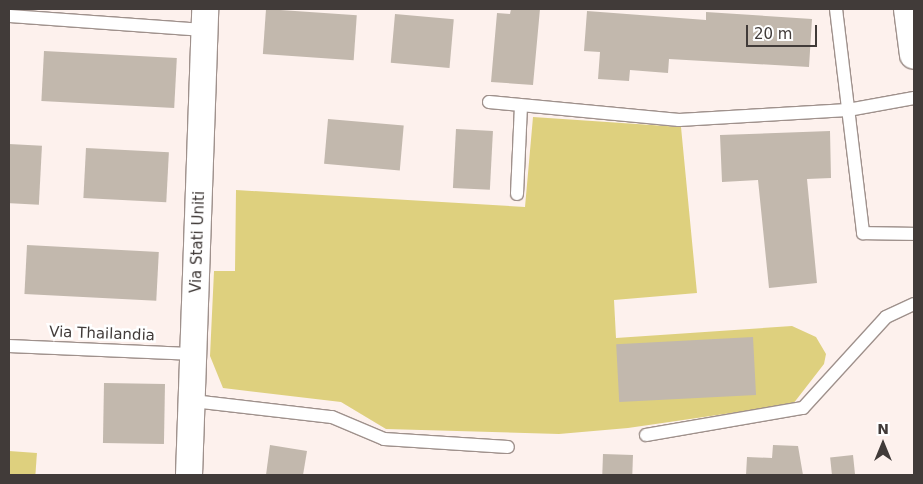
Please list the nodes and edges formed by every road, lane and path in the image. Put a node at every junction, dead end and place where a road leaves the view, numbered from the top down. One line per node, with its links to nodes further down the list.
1 (836, 9): 9 (lane)
2 (902, 9): 5 (street)
3 (9, 16): 4 (lane)
4 (205, 20): 14 (street, Via Stati Uniti)
5 (914, 55)
6 (914, 98): 9 (lane)
7 (490, 102): 8 (lane)
8 (521, 106): 9 (lane); 10 (lane)
9 (848, 110): 11 (lane)
10 (517, 194)
11 (914, 234)
12 (914, 304): 16 (lane)
13 (9, 346): 14 (lane, Via Thailandia)
14 (195, 354): 15 (street, Via Stati Uniti)
15 (194, 401): 17 (lane); 18 (street, Via Stati Uniti)
16 (646, 435)
17 (508, 447)
18 (189, 475)

